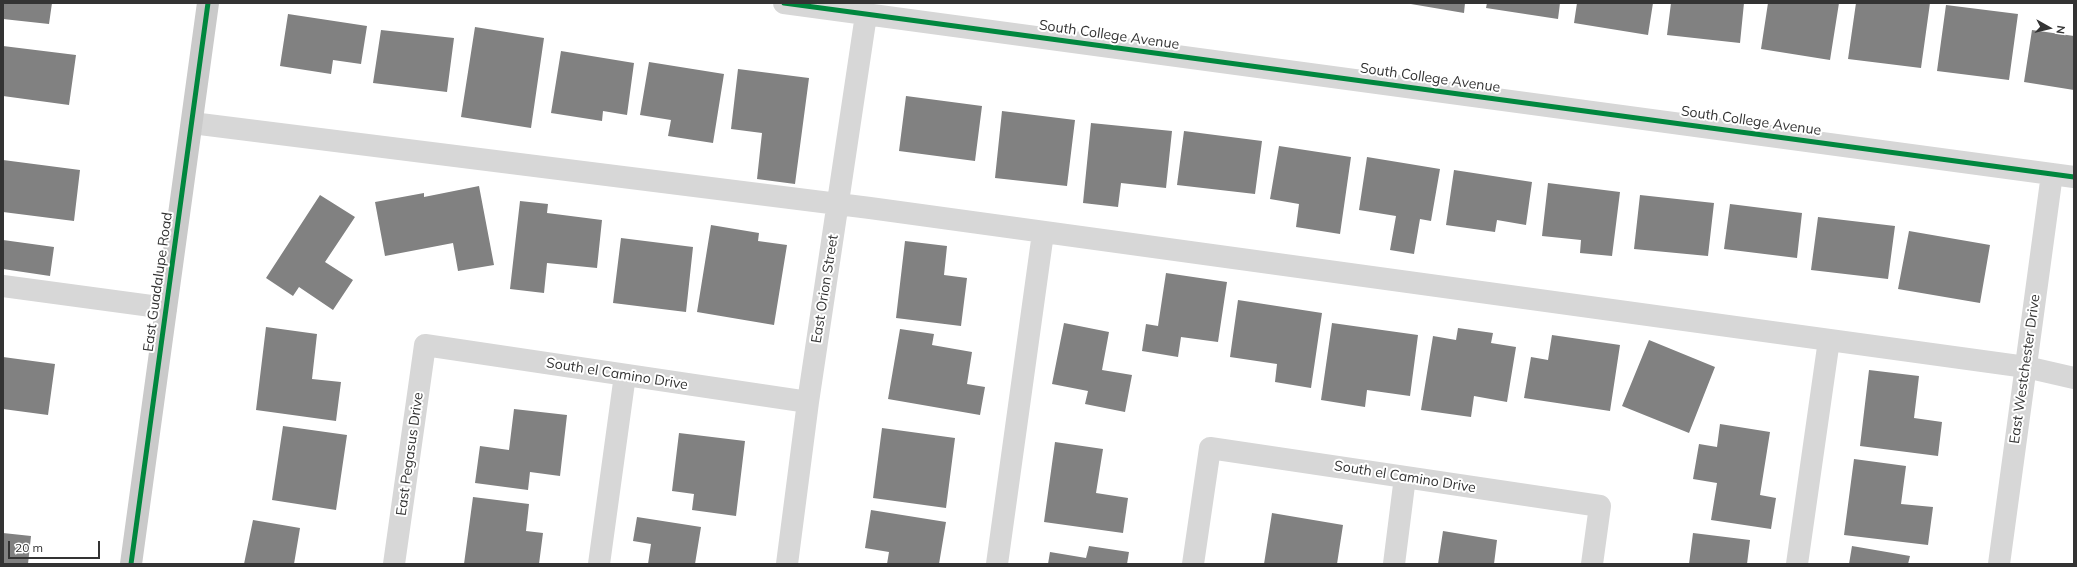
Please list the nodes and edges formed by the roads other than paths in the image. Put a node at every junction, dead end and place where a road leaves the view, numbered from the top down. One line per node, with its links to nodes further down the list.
1 (208, 3): 4 (main road, East Guadalupe Road)
2 (784, 3): 3 (street, South College Avenue)
3 (866, 15): 5 (street, South College Avenue); 7 (street, East Orion Street)
4 (192, 124): 7 (street); 10 (main road, East Guadalupe Road)
5 (2052, 174): 6 (street, South College Avenue); 13 (street, East Westchester Drive)
6 (2074, 177)
7 (838, 205): 8 (street); 16 (street, East Orion Street)
8 (1043, 233): 11 (street); 22 (street)
9 (3, 286): 10 (street)
10 (166, 308): 18 (main road, East Guadalupe Road)
11 (1829, 340): 13 (street); 26 (street)
12 (425, 345): 14 (street, South el Camino Drive); 19 (street, East Pegasus Drive)
13 (2026, 367): 15 (street); 27 (street, East Westchester Drive)
14 (625, 375): 16 (street, South el Camino Drive); 20 (street)
15 (2074, 378)
16 (808, 402): 21 (street, East Orion Street)
17 (1405, 477): 23 (street, South el Camino Drive); 24 (street); 25 (street, South el Camino Drive)
18 (131, 564)
19 (394, 564)
20 (599, 564)
21 (787, 564)
22 (997, 564)
23 (1194, 564)
24 (1394, 564)
25 (1592, 564)
26 (1797, 564)
27 (1998, 564)

